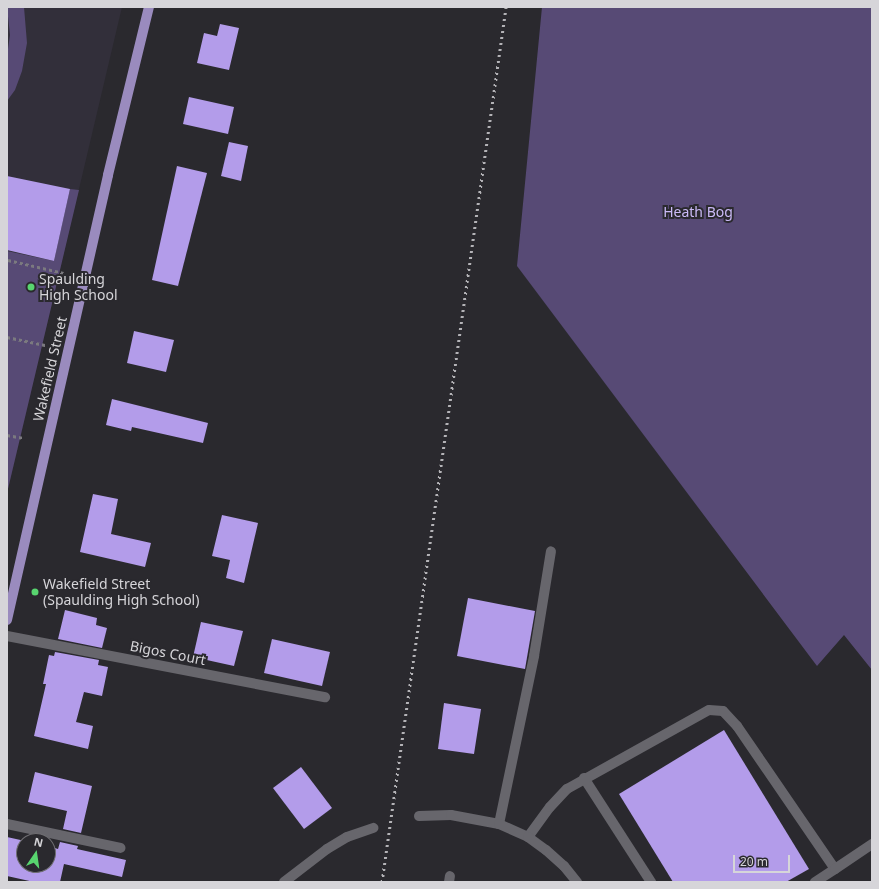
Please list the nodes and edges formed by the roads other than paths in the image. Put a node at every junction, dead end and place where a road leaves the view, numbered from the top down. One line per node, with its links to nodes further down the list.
1 (149, 7): 3 (main road, Wakefield Street)
2 (551, 551): 9 (street)
3 (7, 620)
4 (7, 636): 5 (street, Bigos Court)
5 (325, 697)
6 (584, 778): 11 (street); 14 (street); 17 (street)
7 (419, 816): 9 (street)
8 (7, 824): 13 (street)
9 (499, 824): 11 (street)
10 (372, 828): 15 (street)
11 (528, 837): 16 (street)
12 (872, 844): 14 (street)
13 (121, 848)
14 (835, 869): 18 (street)
15 (284, 882)
16 (577, 882)
17 (651, 882)
18 (815, 882)

